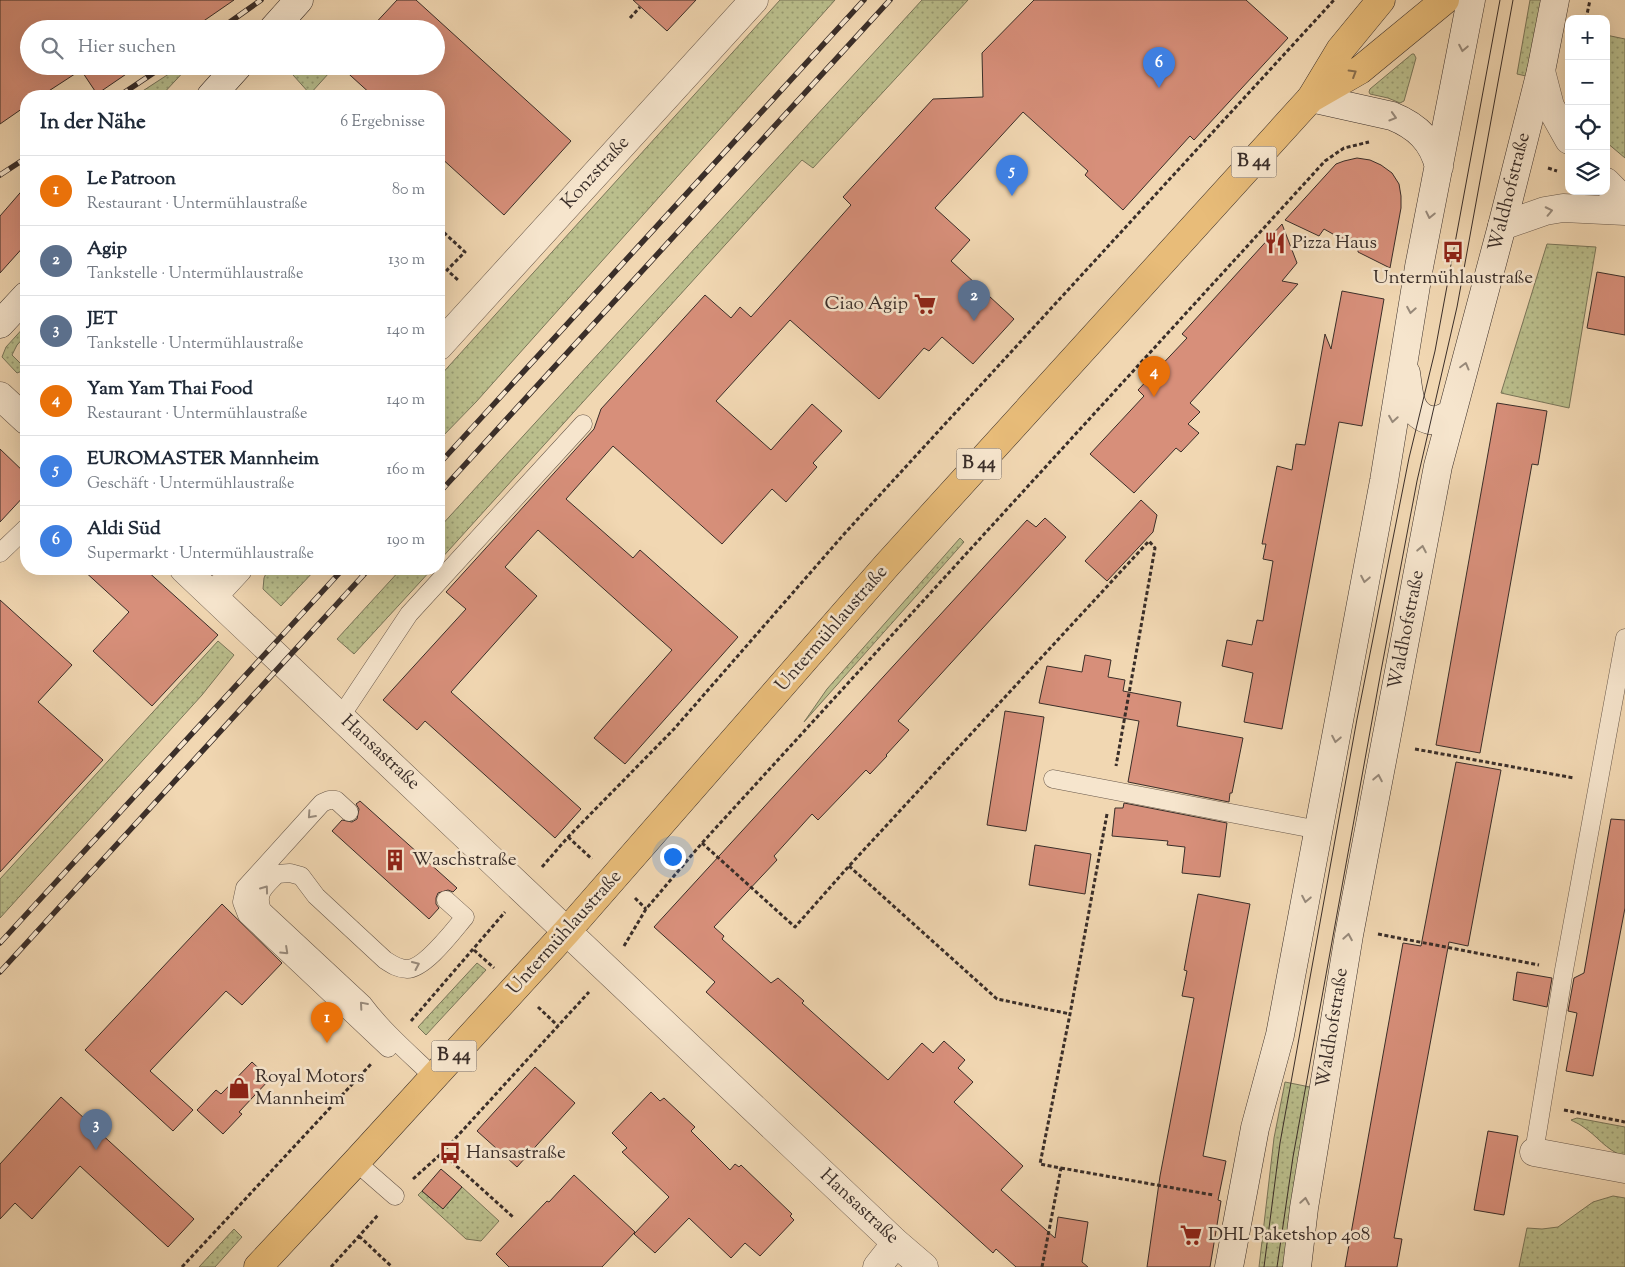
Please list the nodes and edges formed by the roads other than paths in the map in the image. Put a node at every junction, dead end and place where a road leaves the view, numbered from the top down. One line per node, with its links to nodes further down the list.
1 (299, 0): 7 (street)
2 (754, 0): 20 (street, Konzstraße)
3 (1381, 0): 11 (main road, Untermühlaustraße / B 44)
4 (1445, 0): 11 (main road, Untermühlaustraße / B 44, one-way to 4)
5 (1471, 0): 13 (street, one-way to 13)
6 (1555, 0): 8 (street, Waldhofstraße)
7 (281, 20)
8 (1541, 71): 12 (street); 17 (street, Waldhofstraße)
9 (230, 75): 10 (street)
10 (216, 90)
11 (1312, 98): 13 (street, one-way to 13); 39 (main road, Untermühlaustraße / B 44)
12 (1565, 133)
13 (1440, 167): 21 (street, one-way to 21)
14 (1610, 186): 15 (street)
15 (1625, 201)
16 (1625, 211): 17 (street, one-way to 16)
17 (1502, 226): 23 (street, Waldhofstraße, one-way to 17)
18 (20, 302): 19 (street)
19 (0, 324)
20 (445, 339)
21 (1404, 354): 23 (street); 37 (street, one-way to 37)
22 (0, 396): 24 (street)
23 (1452, 413): 50 (street, Waldhofstraße, one-way to 23)
24 (20, 414)
25 (583, 424): 30 (lane)
26 (20, 534): 27 (lane)
27 (0, 553)
28 (190, 575): 32 (street, Hansastraße)
29 (232, 575): 32 (street)
30 (445, 575)
31 (445, 575): 34 (lane)
32 (213, 596): 34 (street, Hansastraße)
33 (1625, 638): 41 (lane)
34 (341, 716): 39 (street, Hansastraße)
35 (1053, 779): 37 (lane)
36 (349, 812): 40 (lane, one-way to 40)
37 (1319, 830): 49 (street, one-way to 49)
38 (446, 900): 40 (lane, one-way to 38)
39 (568, 930): 40 (main road, Untermühlaustraße / B 44); 45 (street, Hansastraße)
40 (430, 1081): 42 (main road, Untermühlaustraße / B 44)
41 (1534, 1152): 43 (street)
42 (356, 1162): 44 (lane); 46 (main road, Untermühlaustraße / B 44)
43 (1625, 1169)
44 (395, 1196)
45 (896, 1243): 47 (street); 48 (street, Hansastraße)
46 (258, 1267)
47 (877, 1267)
48 (924, 1267)
49 (1229, 1267)
50 (1297, 1267)

